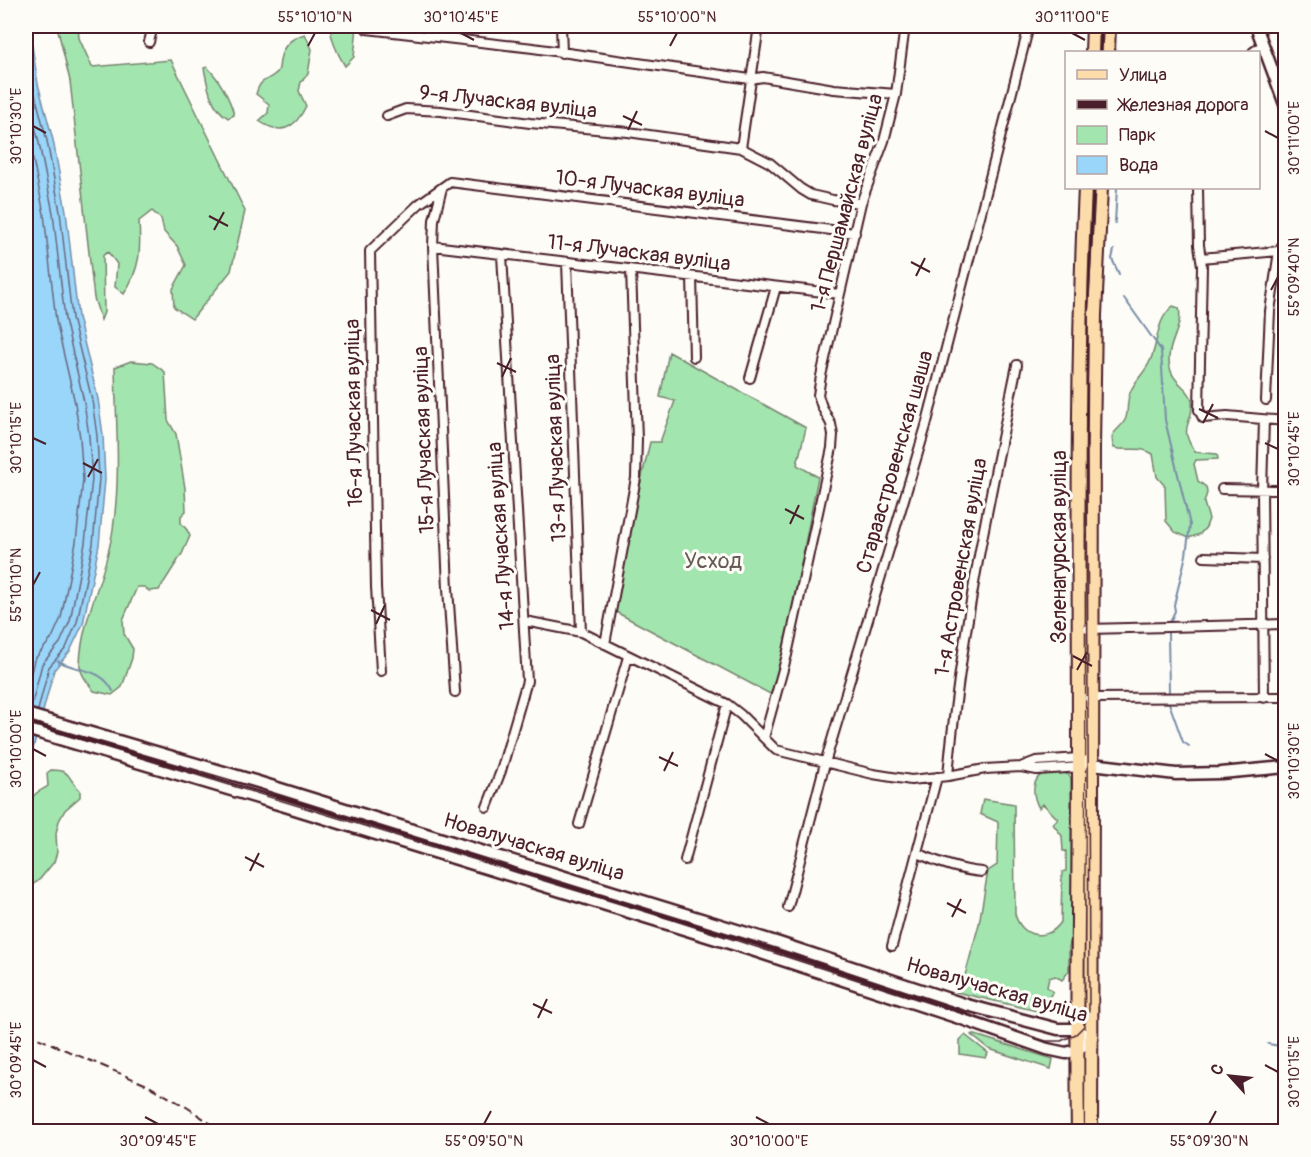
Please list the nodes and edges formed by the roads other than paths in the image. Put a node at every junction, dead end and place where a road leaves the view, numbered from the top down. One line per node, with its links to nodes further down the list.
1 (153, 26): 11 (street)
2 (561, 26): 16 (street)
3 (759, 26): 17 (street)
4 (865, 26): 9 (street)
5 (1029, 26): 71 (street, Стараастровенская шаша)
6 (1093, 26): 13 (main road)
7 (1109, 26): 14 (main road)
8 (1256, 26): 12 (main road)
9 (905, 28): 18 (street, 1-я Першамайская вуліца)
10 (367, 29): 16 (street)
11 (149, 42)
12 (1263, 45): 15 (street); 19 (main road)
13 (1092, 51)
14 (1108, 51)
15 (1254, 51)
16 (562, 53): 17 (street)
17 (750, 79): 18 (street); 21 (street)
18 (896, 94): 26 (street, 1-я Першамайская вуліца)
19 (1286, 106)
20 (387, 117): 21 (street, 9-я Лучаская вуліца)
21 (741, 148): 26 (street, 9-я Лучаская вуліца)
22 (442, 188): 27 (street, 10-я Лучаская вуліца); 29 (street, 15-я Лучаская вуліца); 59 (street, 16-я Лучаская вуліца)
23 (1085, 189): 44 (main road, Зеленагурская вуліца)
24 (1101, 189): 45 (main road, Зеленагурская вуліца)
25 (1198, 189): 32 (street)
26 (861, 203): 27 (street, 1-я Першамайская вуліца)
27 (855, 233): 37 (street, 1-я Першамайская вуліца)
28 (1286, 238): 30 (street)
29 (434, 246): 31 (street, 11-я Лучаская вуліца); 62 (street, 15-я Лучаская вуліца)
30 (1279, 251): 32 (street); 41 (street)
31 (502, 255): 33 (street, 11-я Лучаская вуліца); 51 (street, 14-я Лучаская вуліца)
32 (1200, 258): 42 (street)
33 (567, 263): 34 (street, 11-я Лучаская вуліца); 56 (street, 13-я Лучаская вуліца)
34 (631, 270): 35 (street, 11-я Лучаская вуліца); 57 (street)
35 (692, 277): 36 (street, 11-я Лучаская вуліца); 38 (street)
36 (776, 287): 37 (street, 11-я Лучаская вуліца); 40 (street)
37 (840, 294): 70 (street, 1-я Першамайская вуліца)
38 (694, 357)
39 (1017, 365): 75 (street, 1-я Астровенская вуліца)
40 (750, 378)
41 (1266, 400)
42 (1264, 420): 43 (street); 48 (street)
43 (1286, 421)
44 (1079, 445): 45 (street); 55 (main road, Зеленагурская вуліца)
45 (1093, 445): 54 (main road, Зеленагурская вуліца)
46 (1222, 489): 48 (street)
47 (1286, 490): 48 (street)
48 (1262, 491): 50 (street)
49 (1204, 557): 50 (street)
50 (1263, 558): 53 (street)
51 (525, 621): 56 (street); 79 (street, 14-я Лучаская вуліца)
52 (1286, 624): 53 (street)
53 (1264, 625): 54 (street); 66 (street)
54 (1093, 629): 55 (street); 61 (main road, Зеленагурская вуліца)
55 (1078, 630): 60 (main road, Зеленагурская вуліца)
56 (581, 632): 57 (street)
57 (605, 644): 58 (street)
58 (628, 657): 67 (street); 80 (street)
59 (381, 670)
60 (1078, 671): 61 (street); 64 (main road, Зеленагурская вуліца)
61 (1094, 671): 65 (main road, Зеленагурская вуліца)
62 (455, 692)
63 (1286, 697): 66 (street)
64 (1079, 698): 65 (street); 72 (main road, Зеленагурская вуліца)
65 (1093, 698): 66 (street); 73 (main road, Зеленагурская вуліца)
66 (1264, 698)
67 (727, 704): 70 (street); 82 (street)
68 (26, 714): 77 (main road, Новалучаская вуліца)
69 (26, 729): 78 (main road, Новалучаская вуліца)
70 (764, 738): 71 (street)
71 (825, 763): 76 (street); 84 (street, Стараастровенская шаша)
72 (1079, 763): 73 (street); 75 (street); 88 (main road, Зеленагурская вуліца)
73 (1092, 764): 74 (main road); 89 (main road, Зеленагурская вуліца)
74 (1286, 767)
75 (948, 776): 76 (street)
76 (937, 777): 81 (street)
77 (258, 782): 78 (street); 86 (main road, Новалучаская вуліца)
78 (253, 797): 87 (main road, Новалучаская вуліца)
79 (487, 807)
80 (579, 824)
81 (918, 853): 83 (street); 85 (street)
82 (685, 860)
83 (982, 872)
84 (788, 907)
85 (892, 946)
86 (967, 1005): 87 (street); 88 (main road, Новалучаская вуліца)
87 (962, 1019): 90 (main road, Новалучаская вуліца)
88 (1076, 1029): 89 (main road, Новалучаская вуліца); 90 (main road, Зеленагурская вуліца)
89 (1092, 1039): 90 (main road, Новалучаская вуліца); 92 (main road, Зеленагурская вуліца)
90 (1077, 1050): 91 (main road, Зеленагурская вуліца)
91 (1077, 1131)
92 (1091, 1131)

